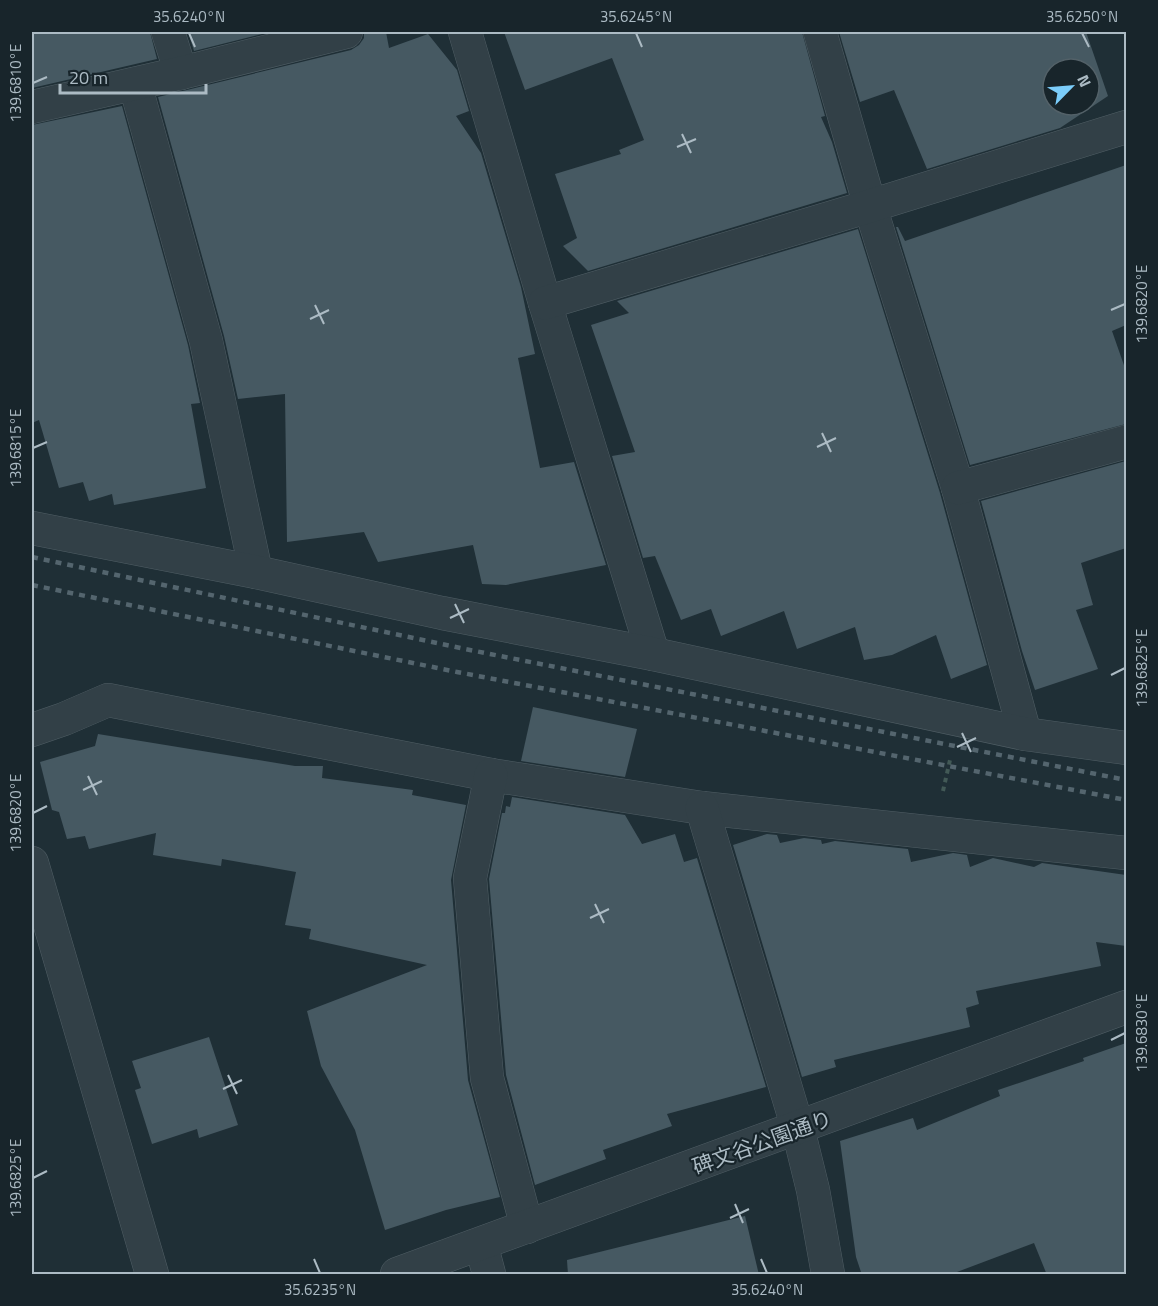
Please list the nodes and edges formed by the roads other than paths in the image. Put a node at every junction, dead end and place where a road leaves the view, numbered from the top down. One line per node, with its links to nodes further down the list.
1 (168, 32): 5 (street)
2 (346, 32): 5 (street)
3 (465, 32): 10 (street)
4 (820, 32): 9 (street)
5 (181, 73): 6 (street)
6 (135, 84): 7 (street); 14 (street)
7 (32, 107)
8 (1126, 126): 9 (street)
9 (870, 206): 10 (street); 12 (street)
10 (545, 303): 15 (street)
11 (1126, 442): 12 (street)
12 (958, 488): 17 (street)
13 (32, 528): 14 (street)
14 (256, 572): 15 (street)
15 (653, 654): 17 (street)
16 (32, 730): 19 (street)
17 (1025, 734): 18 (street)
18 (1126, 748)
19 (491, 775): 20 (street); 26 (street)
20 (702, 808): 21 (street); 25 (street)
21 (1126, 853)
22 (32, 862): 23 (street)
23 (43, 941): 28 (street)
24 (1126, 1007): 25 (street, 碑文谷公園通り)
25 (798, 1129): 26 (street, 碑文谷公園通り); 30 (street)
26 (527, 1227): 27 (street, 碑文谷公園通り)
27 (485, 1259): 29 (street, 碑文谷公園通り)
28 (152, 1275)
29 (397, 1275)
30 (828, 1275)

